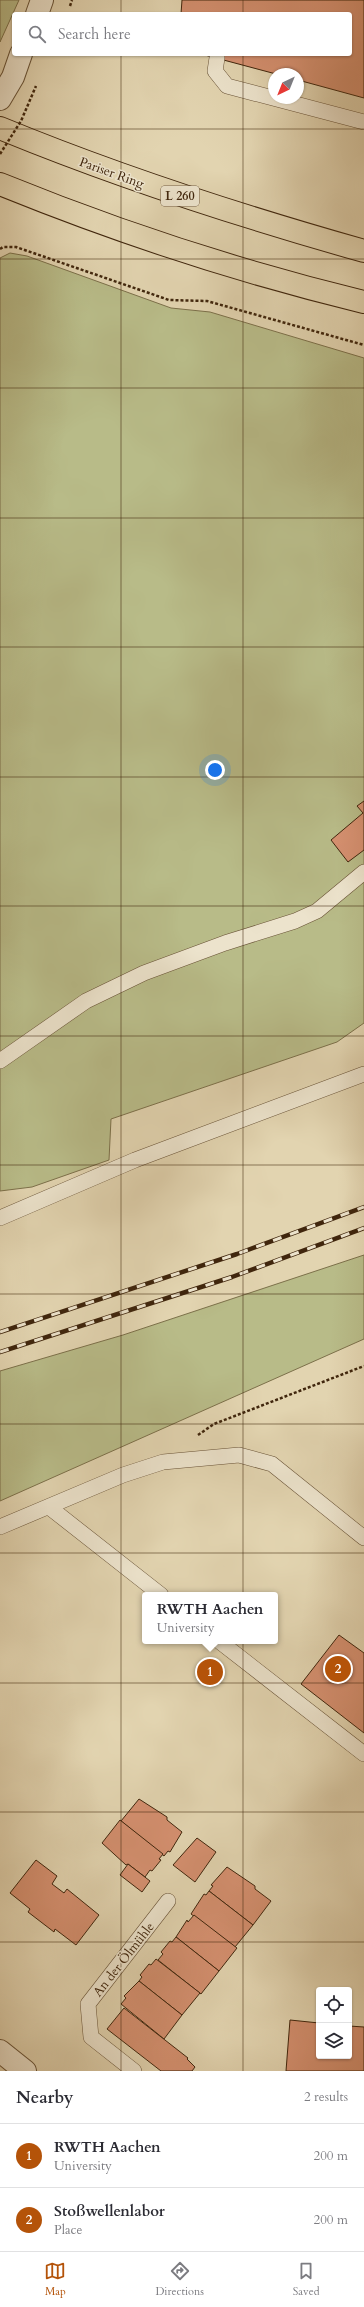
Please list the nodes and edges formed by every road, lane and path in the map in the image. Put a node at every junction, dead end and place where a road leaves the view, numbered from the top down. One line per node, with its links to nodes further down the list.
1 (42, 0): 2 (street)
2 (38, 12)
3 (20, 56): 6 (street)
4 (218, 58): 7 (lane)
5 (36, 86): 9 (path, bridge)
6 (0, 99)
7 (364, 122)
8 (0, 128): 12 (highway, Pariser Ring / L 260)
9 (0, 154)
10 (0, 184): 13 (highway)
11 (0, 249): 14 (path)
12 (364, 251)
13 (364, 302)
14 (364, 345)
15 (364, 872): 16 (lane)
16 (0, 1061)
17 (364, 1074): 18 (lane)
18 (0, 1218)
19 (364, 1366): 20 (path)
20 (195, 1437)
21 (49, 1507): 22 (lane); 23 (lane); 24 (lane)
22 (0, 1527)
23 (364, 1538)
24 (157, 1592)
25 (223, 1644): 26 (lane)
26 (364, 1754)
27 (168, 1902): 30 (lane, An der Ölmühle)
28 (0, 2051): 29 (street)
29 (25, 2071)
30 (134, 2071)

